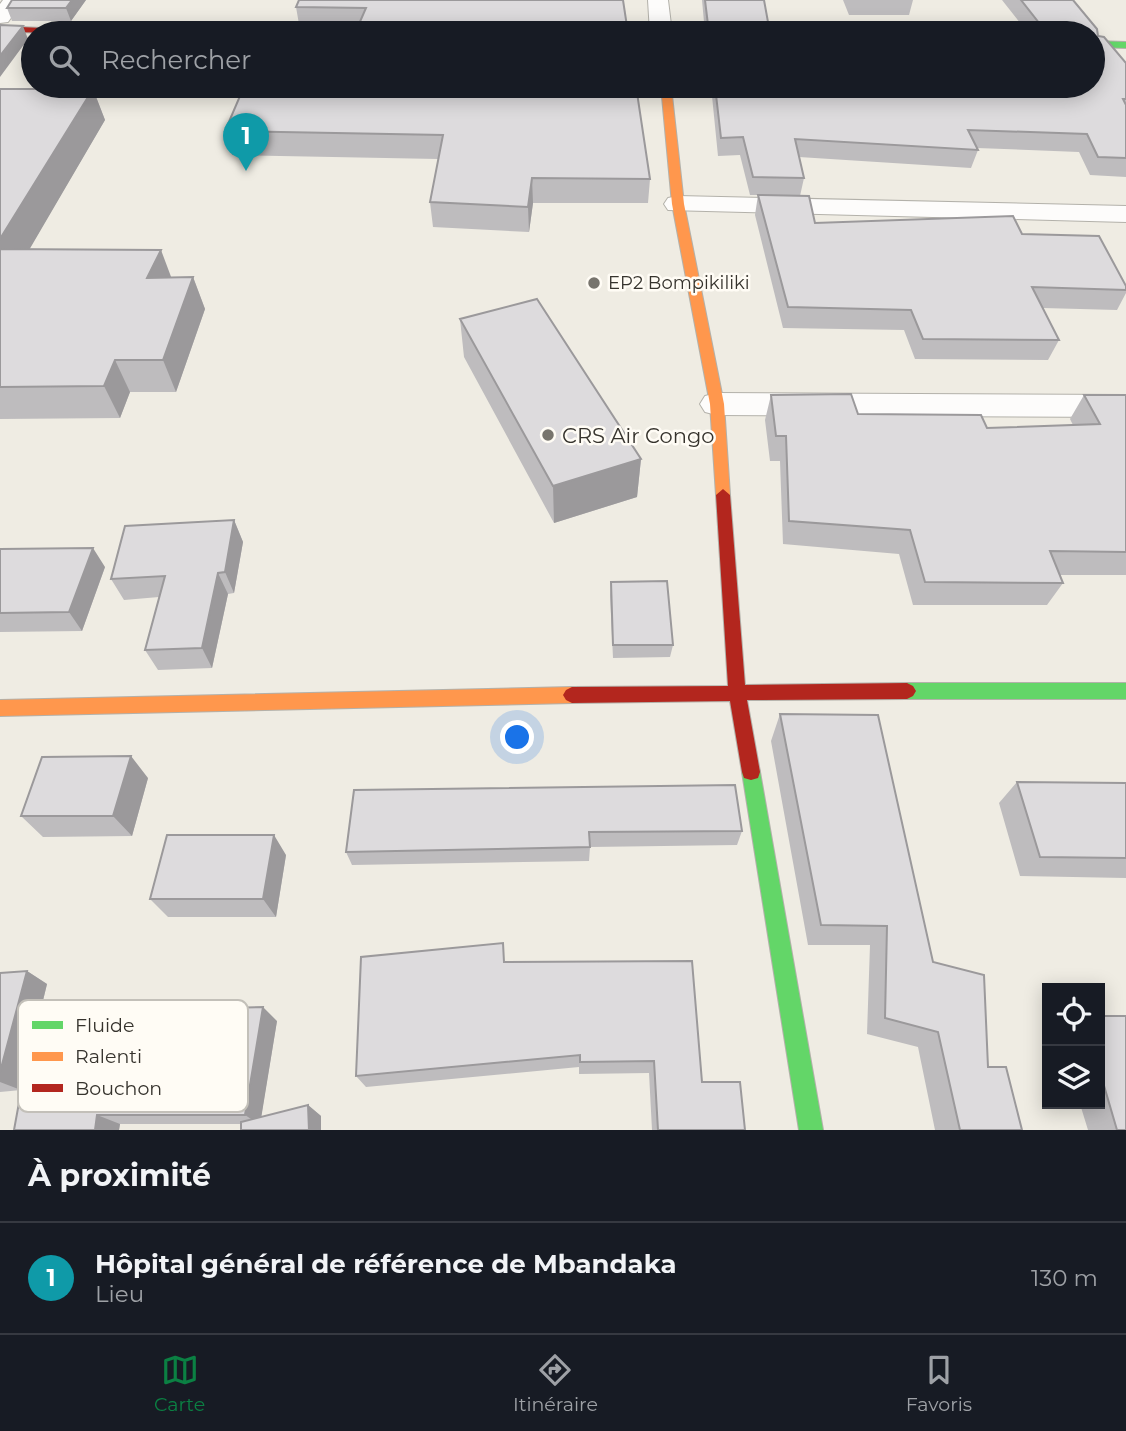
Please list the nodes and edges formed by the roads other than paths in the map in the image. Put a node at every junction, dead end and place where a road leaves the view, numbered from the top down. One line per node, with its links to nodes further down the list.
1 (14, 0): 3 (street)
2 (658, 0): 4 (street)
3 (0, 17)
4 (660, 21)
5 (0, 29): 6 (street)
6 (21, 30)
7 (1105, 44): 8 (street)
8 (1126, 45)
9 (667, 98): 10 (street)
10 (678, 204): 11 (street); 12 (street)
11 (1126, 214)
12 (717, 404): 13 (street); 14 (street)
13 (1126, 406)
14 (737, 691): 15 (street); 16 (street); 17 (street)
15 (1126, 691)
16 (0, 708)
17 (811, 1130)

